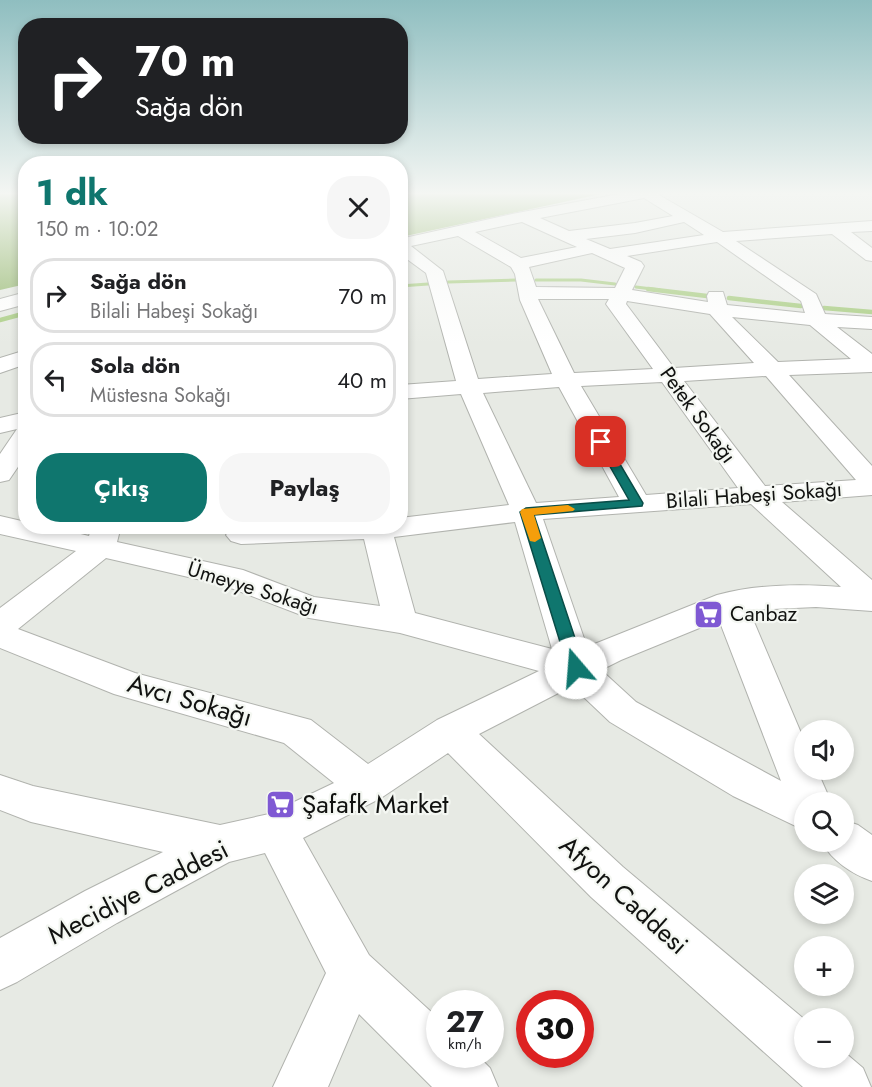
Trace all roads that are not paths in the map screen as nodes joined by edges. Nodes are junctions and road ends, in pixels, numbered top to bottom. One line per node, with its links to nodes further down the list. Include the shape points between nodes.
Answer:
1 (482, 243): 9 (street)
2 (583, 243): 7 (street)
3 (672, 243): 7 (street)
4 (728, 243): 16 (street)
5 (854, 243): 8 (street)
6 (408, 251): 26 (street, via 434,272)
7 (602, 251): 9 (street); 10 (street)
8 (872, 256)
9 (518, 264): 13 (street)
10 (629, 279): 11 (street); 13 (street); 14 (street); 24 (street, Petek Sokağı, via 616,304)
11 (661, 282)
12 (738, 291): 14 (street)
13 (528, 292): 25 (street)
14 (712, 295): 20 (street); 23 (street, via 720,316)
15 (774, 296): 16 (street)
16 (810, 299): 18 (street); 20 (street)
17 (18, 300): 19 (street)
18 (832, 301)
19 (0, 305)
20 (817, 320): 21 (street); 22 (street)
21 (872, 323)
22 (871, 364): 23 (street)
23 (772, 369): 24 (street); 32 (street)
24 (669, 376): 25 (street); 33 (street, Petek Sokağı)
25 (566, 380): 26 (street); 34 (street)
26 (469, 387): 27 (street); 35 (street)
27 (408, 391)
28 (18, 420): 29 (street)
29 (0, 426)
30 (18, 446): 31 (street)
31 (0, 474)
32 (872, 484): 33 (street, Bilali Habeşi Sokağı)
33 (758, 496): 34 (street, Bilali Habeşi Sokağı); 44 (street, Petek Sokağı)
34 (637, 503): 35 (street, Bilali Habeşi Sokağı)
35 (526, 512): 37 (street, Bilali Habeşi Sokağı); 49 (street)
36 (0, 525): 38 (street, Ümeyye Sokağı)
37 (408, 525)
38 (18, 527)
39 (77, 534): 42 (street, Ümeyye Sokağı)
40 (242, 534): 43 (street)
41 (378, 534): 46 (street)
42 (103, 537): 43 (street, Ümeyye Sokağı); 47 (street)
43 (244, 581): 46 (street, Ümeyye Sokağı, via 309,607)
44 (872, 598): 45 (street, Mecidiye Caddesi, via 774,596)
45 (729, 603): 49 (street, Mecidiye Caddesi); 53 (street)
46 (400, 621): 49 (street, Ümeyye Sokağı)
47 (0, 626)
48 (0, 635): 51 (street, Avcı Sokağı, via 127,684 297,730)
49 (576, 668): 50 (street, Mecidiye Caddesi); 54 (street, via 623,712)
50 (451, 731): 51 (street, Mecidiye Caddesi); 61 (street, Afyon Caddesi, via 607,882)
51 (367, 786): 55 (street, Mecidiye Caddesi)
52 (0, 792): 56 (street, via 31,804)
53 (806, 792)
54 (794, 807)
55 (276, 831): 56 (street, Mecidiye Caddesi); 60 (street)
56 (220, 845): 59 (street, Mecidiye Caddesi)
57 (854, 847): 58 (street)
58 (872, 861)
59 (0, 965)
60 (352, 972): 63 (street); 64 (street)
61 (794, 1044)
62 (822, 1068): 65 (street)
63 (300, 1087)
64 (471, 1087)
65 (844, 1087)

